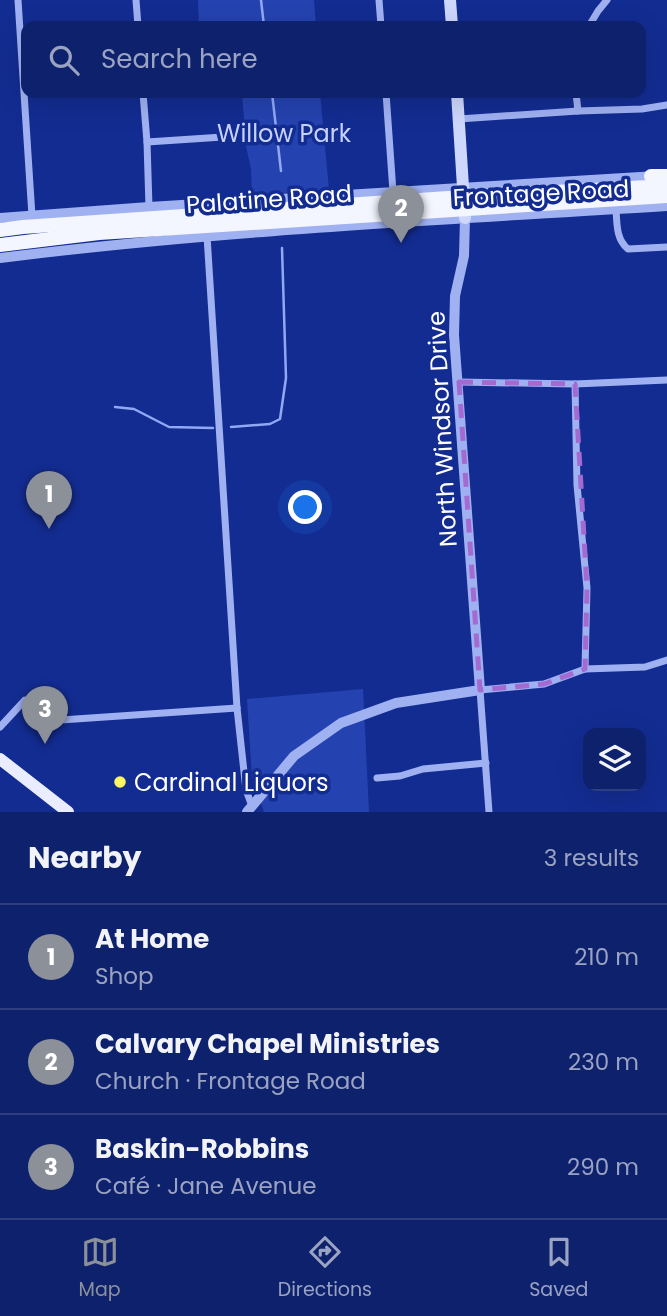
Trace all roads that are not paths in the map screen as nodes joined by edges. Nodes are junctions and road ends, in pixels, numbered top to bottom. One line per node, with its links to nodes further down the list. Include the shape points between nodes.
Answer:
1 (18, 0): 10 (street)
2 (136, 0): 6 (street)
3 (379, 0): 7 (street)
4 (450, 0): 8 (main road)
5 (607, 0): 9 (street)
6 (138, 21)
7 (381, 21)
8 (452, 21)
9 (592, 21)
10 (21, 46)
11 (24, 98): 30 (street)
12 (143, 98): 20 (street)
13 (386, 98): 24 (street)
14 (457, 98): 18 (main road, North Windsor Drive)
15 (577, 98): 17 (street)
16 (667, 105): 17 (street)
17 (578, 111): 18 (street)
18 (459, 119): 26 (main road, North Windsor Drive)
19 (223, 137): 20 (street)
20 (147, 142): 28 (street)
21 (651, 176): 22 (highway); 26 (street, Frontage Road)
22 (667, 176)
23 (667, 186): 26 (highway, Palatine Road)
24 (393, 191): 26 (street, Frontage Road); 28 (street, Frontage Road)
25 (667, 196): 26 (highway, Palatine Road)
26 (464, 203): 29 (street, Frontage Road); 32 (highway, Palatine Road); 33 (street, Frontage Road); 34 (highway, Palatine Road); 38 (street, North Windsor Drive, via 464,259 455,296)
27 (667, 206): 29 (street, Frontage Road)
28 (149, 207): 30 (street, Frontage Road)
29 (616, 209): 35 (street, via 621,243 628,249)
30 (32, 216): 31 (street, Frontage Road)
31 (0, 218)
32 (0, 230)
33 (207, 236): 36 (street, Frontage Road); 43 (street)
34 (0, 245)
35 (667, 247)
36 (0, 258)
37 (667, 380): 39 (street)
38 (458, 382): 39 (street); 42 (street, North Windsor Drive)
39 (575, 384): 41 (street, via 577,485 587,588)
40 (667, 660): 41 (street, via 645,667)
41 (585, 669): 42 (street, via 544,684)
42 (480, 690): 46 (street, North Windsor Drive); 48 (street, via 397,703 341,723 294,756)
43 (237, 708): 44 (street, via 61,720 25,700); 48 (street)
44 (0, 727)
45 (0, 759): 49 (main road)
46 (486, 763): 47 (street); 50 (street, North Windsor Drive)
47 (377, 778)
48 (250, 809)
49 (68, 812)
50 (489, 812)

